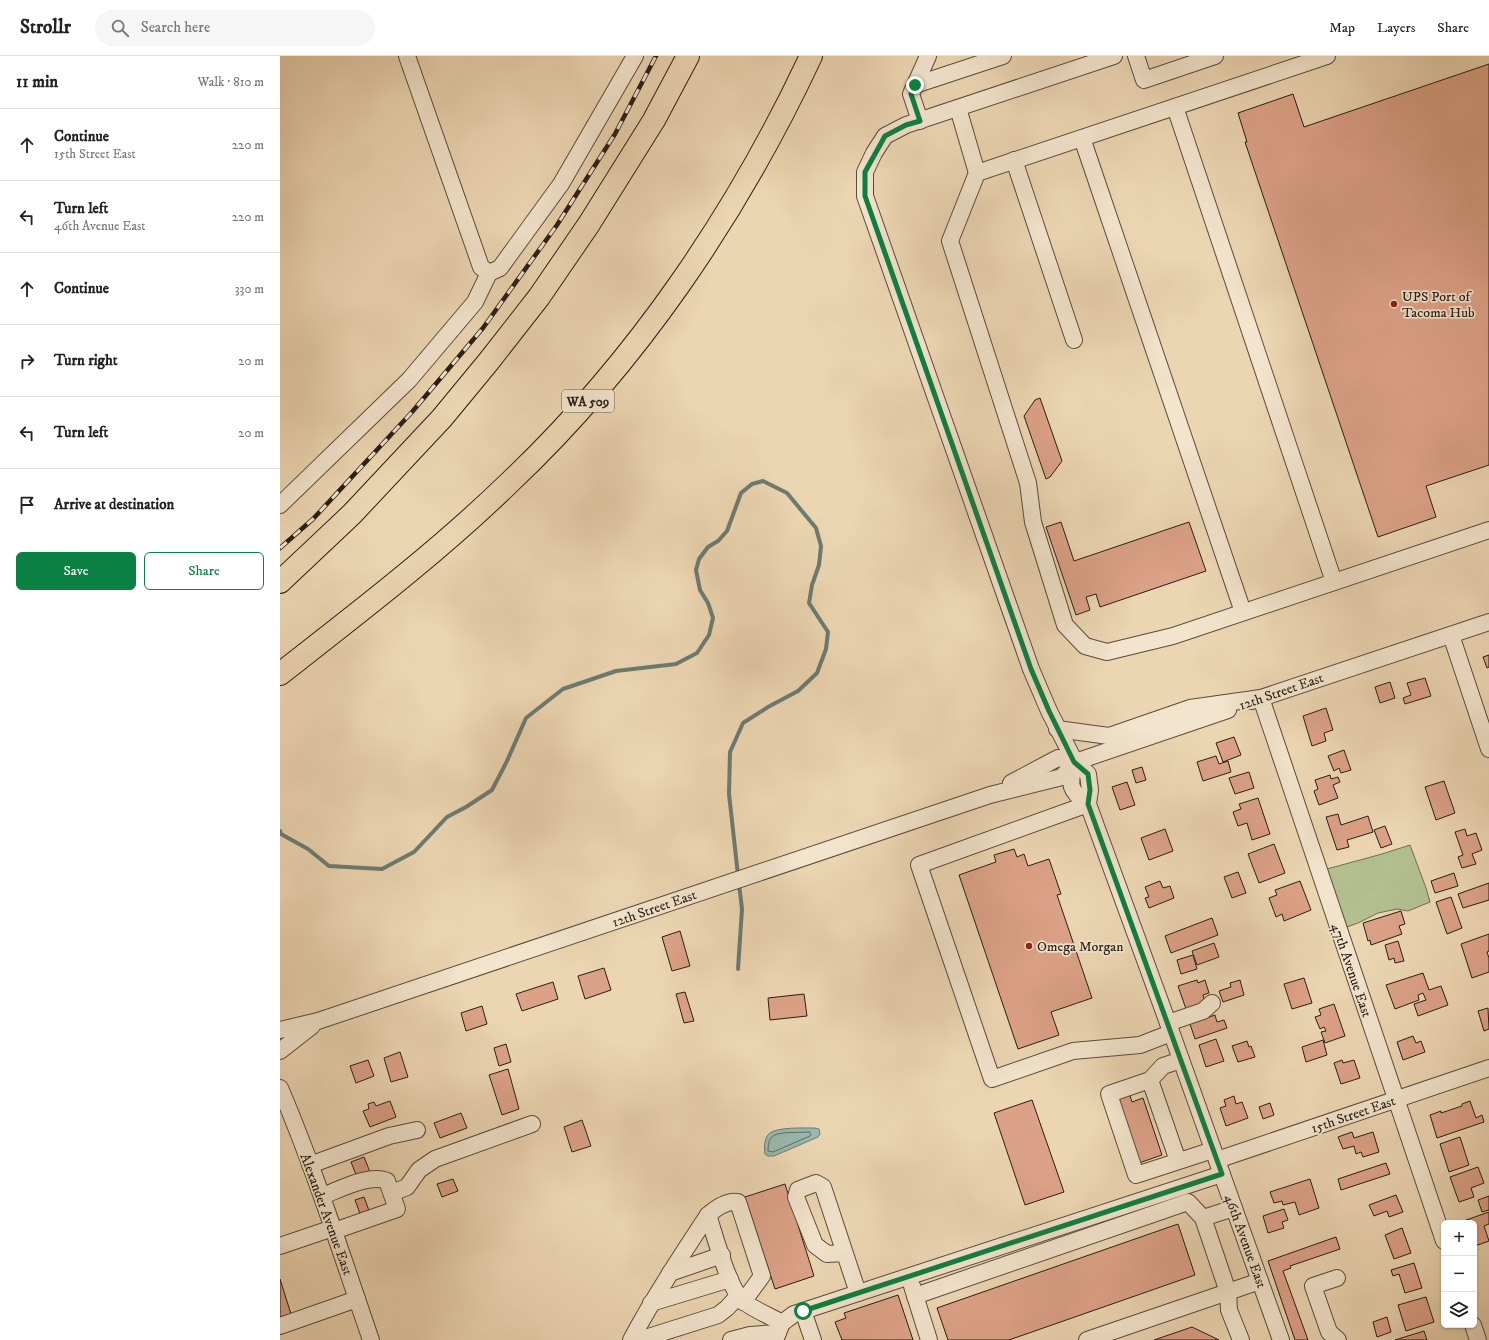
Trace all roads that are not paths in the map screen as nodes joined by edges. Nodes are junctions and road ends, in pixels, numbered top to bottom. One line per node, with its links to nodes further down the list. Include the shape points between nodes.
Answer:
1 (407, 56): 18 (street, via 481,267)
2 (634, 56): 18 (street, via 561,184 500,268)
3 (688, 56): 22 (highway, via 654,120 589,224 539,297 442,418 352,514)
4 (811, 56): 27 (highway, WA 509, via 756,162 711,236 640,337 605,380 545,448 474,516)
5 (928, 56): 11 (street)
6 (1114, 56): 13 (street, 46th Avenue East)
7 (1136, 56): 8 (street, via 1144,80)
8 (1215, 56)
9 (1327, 56): 12 (street)
10 (997, 57): 11 (street)
11 (915, 85): 14 (street, via 911,94)
12 (1175, 107): 15 (street); 23 (street)
13 (958, 108): 14 (street, 46th Avenue East); 17 (street)
14 (920, 121): 29 (street, 46th Avenue East, via 885,136 865,172 865,196 1031,669)
15 (1082, 138): 16 (street); 24 (street)
16 (1014, 160): 17 (street); 19 (street)
17 (977, 173): 24 (street, via 950,241 1028,483 1033,522 1065,625 1085,646 1107,652 1173,636)
18 (489, 273): 20 (street, via 475,302 409,380)
19 (1074, 340)
20 (280, 505)
21 (1489, 530): 23 (street)
22 (280, 582)
23 (1334, 582): 24 (street)
24 (1243, 612)
25 (1489, 622): 26 (street, 12th Street East)
26 (1451, 635): 28 (street, 12th Street East); 30 (street)
27 (280, 674)
28 (1261, 698): 29 (street, via 1190,708 1109,736); 31 (street, 12th Street East); 42 (street, 47th Avenue East)
29 (1057, 729): 31 (street, 46th Avenue East)
30 (1489, 749)
31 (1074, 762): 32 (street, 46th Avenue East, via 1088,774); 34 (street, 12th Street East, via 1062,777 990,795)
32 (1088, 804): 35 (street, 46th Avenue East); 35 (street, via 920,865 992,1079 1073,1051 1140,1045)
33 (1212, 1003): 35 (street, via 1203,1011)
34 (318, 1021): 36 (street, 12th Street East); 37 (street, 12th Street East)
35 (1170, 1028): 38 (street, 46th Avenue East)
36 (280, 1030)
37 (280, 1051)
38 (1181, 1060): 40 (street, via 1163,1066); 46 (street, 46th Avenue East)
39 (1489, 1068): 42 (street, 15th Street East)
40 (1150, 1080): 45 (street); 45 (street, via 1109,1094 1136,1174)
41 (280, 1088): 47 (street, Alexander Avenue East)
42 (1396, 1099): 46 (street, 15th Street East); 57 (street, 47th Avenue East)
43 (532, 1124): 48 (street, via 434,1158 419,1170 407,1187)
44 (417, 1130): 47 (street, via 389,1136)
45 (1178, 1161): 46 (street)
46 (1217, 1162): 50 (street, 15th Street East); 51 (street, 46th Avenue East)
47 (310, 1166): 49 (street, Alexander Avenue East)
48 (392, 1193): 49 (street, via 387,1181 376,1178); 56 (street, via 398,1209)
49 (322, 1196): 56 (street, Alexander Avenue East)
50 (1156, 1196): 52 (street); 55 (street, 15th Street East)
51 (1234, 1208): 54 (street); 68 (street, 46th Avenue East)
52 (1158, 1212): 54 (street, via 1188,1202); 59 (street)
53 (708, 1215): 62 (street); 64 (street); 73 (street, via 725,1204 738,1202 762,1276)
54 (1203, 1218): 69 (street)
55 (1054, 1229): 59 (street); 60 (street, 15th Street East)
56 (334, 1230): 58 (street); 72 (street, Alexander Avenue East)
57 (1441, 1232)
58 (280, 1246)
59 (1059, 1246): 63 (street)
60 (989, 1250): 63 (street); 65 (street, 15th Street East)
61 (844, 1253): 70 (street)
62 (722, 1255): 64 (street); 67 (street)
63 (994, 1269): 71 (street)
64 (670, 1273): 74 (street)
65 (909, 1277): 70 (street, 15th Street East); 71 (street)
66 (1337, 1278): 87 (street, via 1313,1286 1329,1332)
67 (730, 1279): 73 (street); 74 (street)
68 (1260, 1281): 69 (street); 86 (street, 46th Avenue East)
69 (1228, 1292): 84 (street); 85 (street, via 1229,1310)
70 (858, 1293): 75 (street, 15th Street East)
71 (915, 1296): 83 (street)
72 (357, 1299): 76 (street); 78 (street, Alexander Avenue East)
73 (741, 1299): 77 (street); 80 (street, via 718,1315)
74 (651, 1303): 79 (street)
75 (803, 1311): 77 (street, 15th Street East, via 794,1314); 82 (street)
76 (280, 1326)
77 (779, 1331): 81 (street)
78 (371, 1340)
79 (631, 1340)
80 (639, 1340)
81 (731, 1340)
82 (813, 1340)
83 (929, 1340)
84 (1087, 1340)
85 (1241, 1340)
86 (1280, 1340)
87 (1338, 1340)

